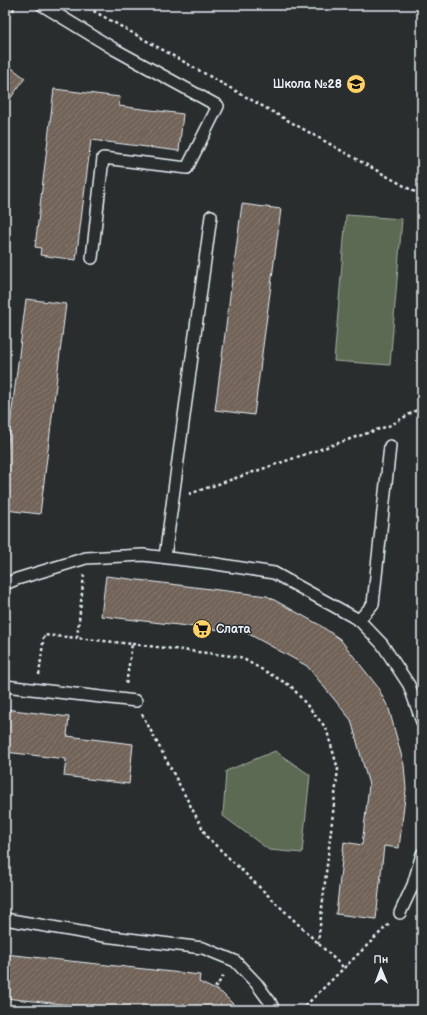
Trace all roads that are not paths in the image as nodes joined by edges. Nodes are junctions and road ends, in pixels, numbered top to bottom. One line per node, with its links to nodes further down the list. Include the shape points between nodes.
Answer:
1 (42, 5): 3 (lane, via 114,49 218,106 187,168 103,158)
2 (211, 216): 5 (lane)
3 (92, 258)
4 (390, 446): 7 (lane, via 373,604)
5 (165, 557): 6 (lane, via 143,555 86,558); 7 (lane, via 274,573)
6 (5, 584)
7 (360, 620): 10 (lane, via 382,644 409,685)
8 (5, 686): 9 (lane)
9 (136, 701)
10 (422, 722)
11 (422, 854): 12 (lane, via 414,885)
12 (400, 913)
13 (5, 919): 14 (lane, via 104,936 203,948 234,961 256,983)
14 (274, 1010)

